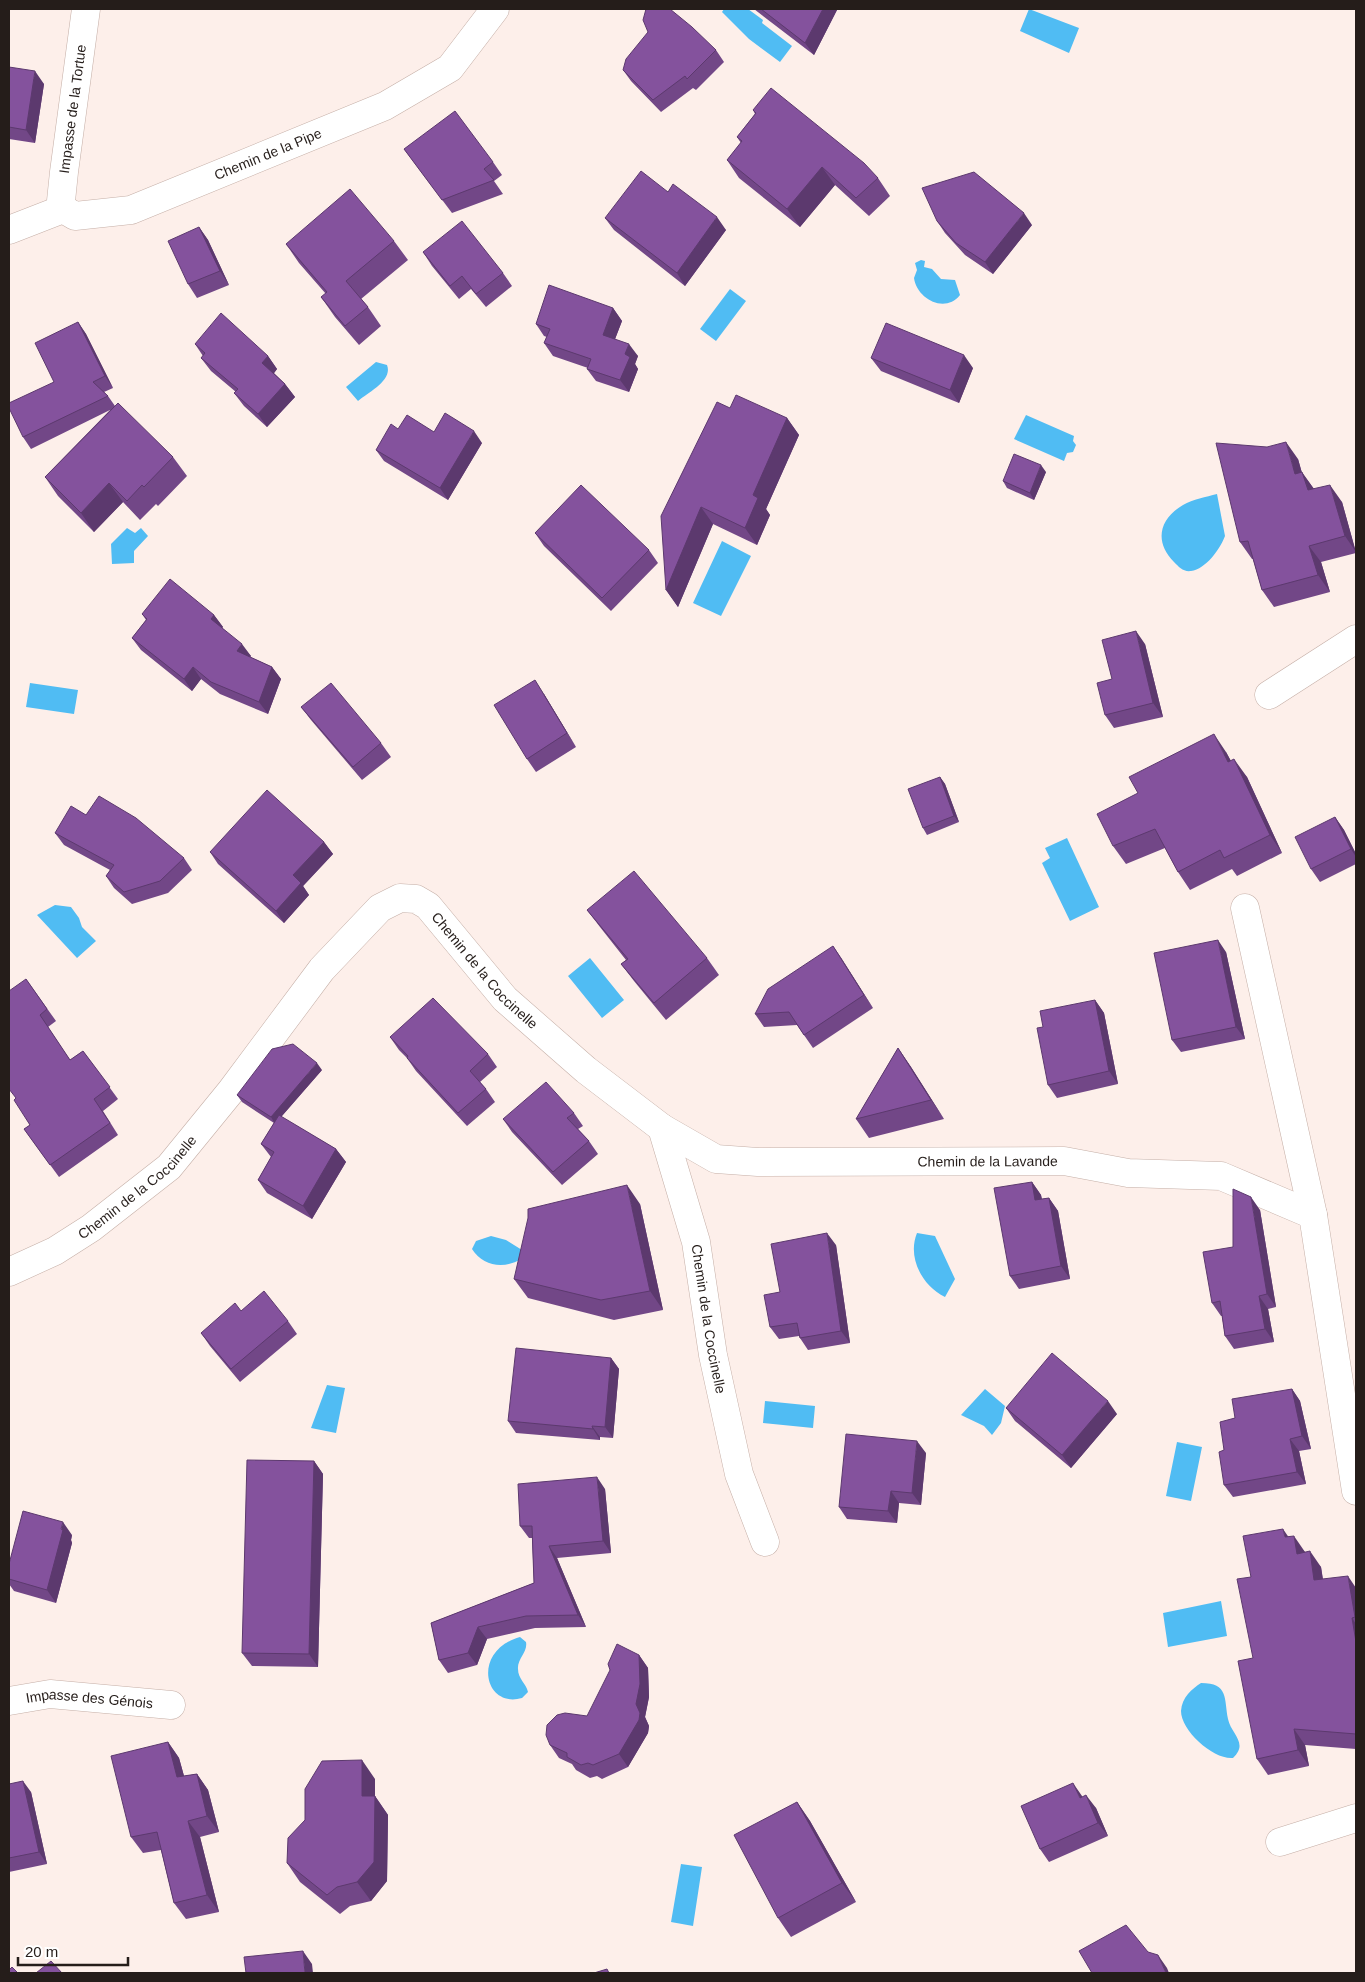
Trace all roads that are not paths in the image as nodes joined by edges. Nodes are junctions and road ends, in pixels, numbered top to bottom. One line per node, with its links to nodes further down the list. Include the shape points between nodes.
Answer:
1 (86, 9): 3 (street, Impasse de la Tortue, via 63,182 61,201)
2 (495, 9): 3 (street, Chemin de la Pipe, via 450,68 385,106 131,210 75,216)
3 (64, 209): 4 (street)
4 (9, 230)
5 (1356, 639): 6 (street)
6 (1269, 695)
7 (1246, 908): 9 (street)
8 (662, 1128): 9 (street, Chemin de la Lavande, via 716,1159 758,1162 1064,1161 1128,1173 1221,1176); 10 (street, Chemin de la Coccinelle, via 586,1070 505,999 428,906 416,899 400,898 380,908 322,969 231,1091 169,1167 55,1251); 12 (street, Chemin de la Coccinelle, via 696,1242 713,1355 739,1474)
9 (1313, 1216): 11 (street)
10 (9, 1272)
11 (1356, 1491)
12 (765, 1542)
13 (9, 1701): 14 (street, Impasse des Génois, via 50,1694)
14 (171, 1705)
15 (1356, 1818): 16 (street)
16 (1280, 1842)

